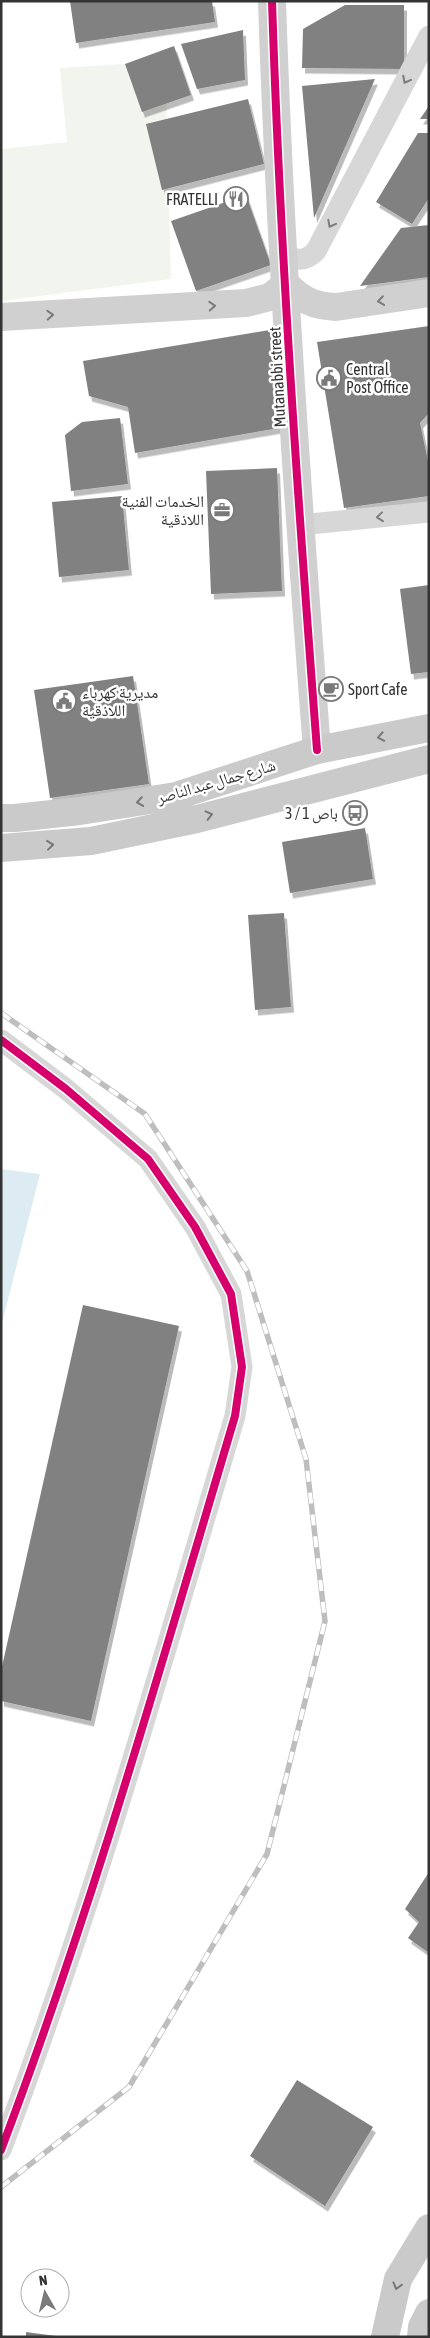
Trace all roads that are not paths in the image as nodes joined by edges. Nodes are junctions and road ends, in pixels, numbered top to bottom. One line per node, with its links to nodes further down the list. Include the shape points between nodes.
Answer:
1 (272, 1): 3 (street, Mutanabbi street, via 277,163)
2 (428, 41): 3 (street, one-way to 3, via 316,251 301,260)
3 (284, 254): 4 (street, Mutanabbi street)
4 (286, 284): 5 (street, one-way to 4, via 322,307 296,295); 6 (street, one-way to 4, via 246,303 270,297); 8 (street, Mutanabbi street)
5 (429, 293)
6 (1, 317)
7 (429, 512): 8 (street, one-way to 8)
8 (300, 525): 10 (street, Mutanabbi street)
9 (429, 728): 10 (main road, شارع جمال عبد الناصر, one-way to 10)
10 (317, 750): 12 (main road, شارع جمال عبد الناصر, one-way to 12, via 176,796 80,811)
11 (429, 759): 13 (main road, شارع جمال عبد الناصر, one-way to 11, via 91,841 206,816)
12 (1, 818)
13 (1, 848)
14 (1, 1040): 15 (street, via 66,1089 148,1159 195,1227 231,1294 242,1367 235,1416 143,1727 37,2056)
15 (1, 2150)
16 (429, 2228): 17 (main road)
17 (419, 2263): 19 (main road, one-way to 19, via 398,2279)
18 (429, 2313): 20 (main road)
19 (385, 2337)
20 (421, 2337)

